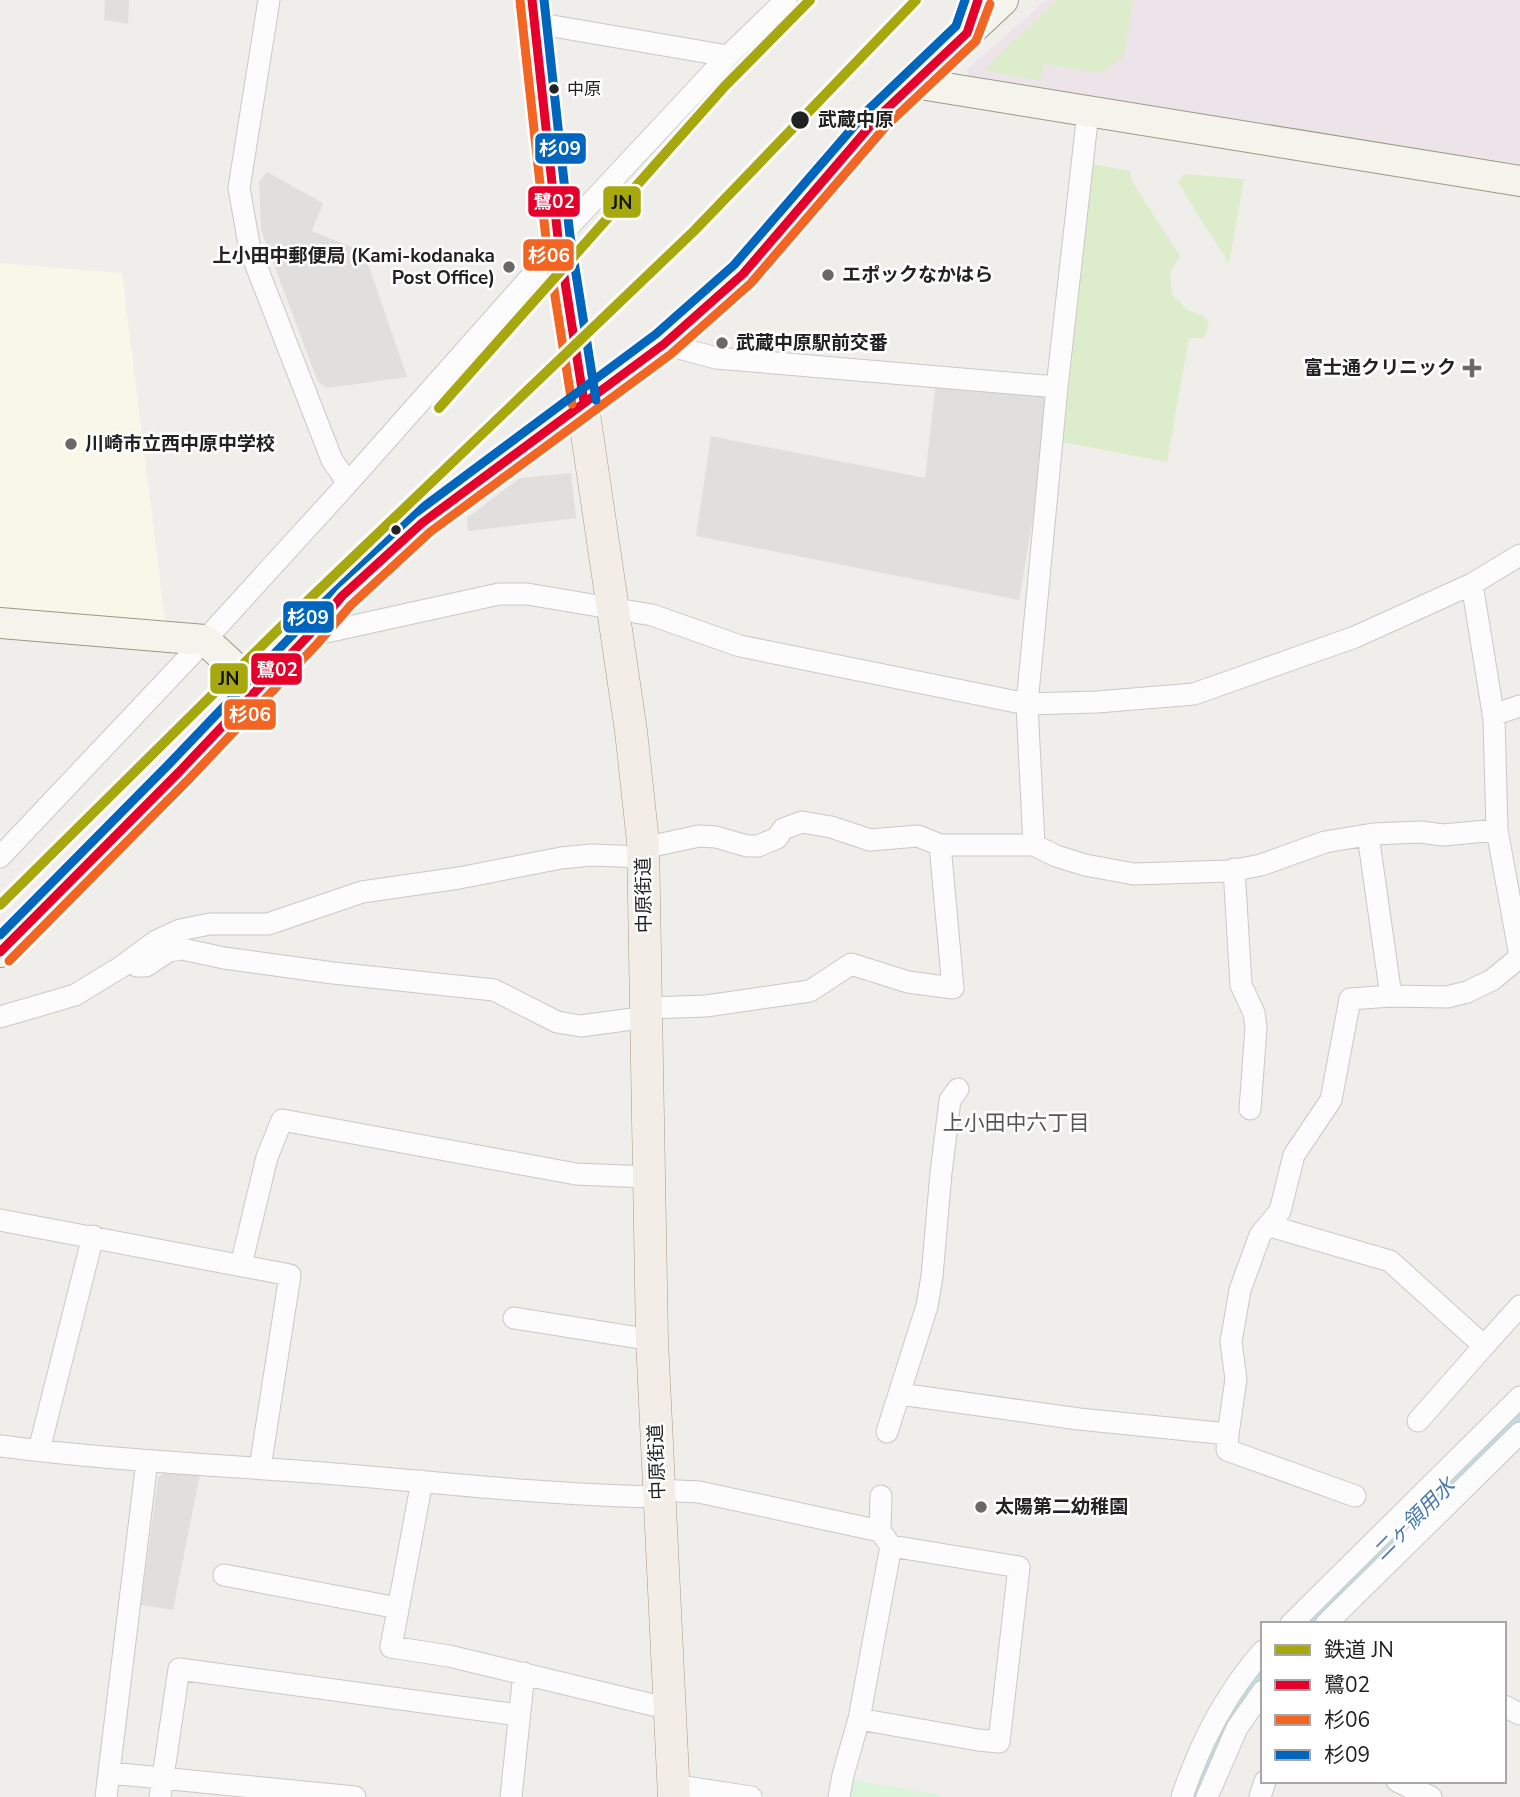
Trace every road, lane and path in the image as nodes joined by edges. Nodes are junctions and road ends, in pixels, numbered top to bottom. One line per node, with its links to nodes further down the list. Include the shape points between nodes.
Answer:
1 (269, 0): 13 (street, via 239,188 250,250 332,460)
2 (1003, 0): 6 (street)
3 (784, 1): 5 (street)
4 (533, 12): 5 (street); 9 (main road, 中原街道)
5 (728, 56): 9 (street)
6 (914, 83): 7 (street); 10 (street, via 877,118 743,274)
7 (1088, 112): 8 (street); 11 (street)
8 (1520, 181)
9 (558, 238): 12 (main road, 中原街道); 13 (street, via 544,262)
10 (664, 344): 11 (street, via 716,358); 12 (street)
11 (1057, 387): 21 (street)
12 (584, 402): 16 (main road, 中原街道); 18 (street, via 422,523 342,597)
13 (348, 483): 19 (street)
14 (1520, 555): 15 (street)
15 (1472, 584): 21 (street, via 1355,637 1194,694); 23 (street)
16 (613, 607): 18 (street, via 499,594); 21 (street, via 652,615 740,646); 28 (main road, 中原街道)
17 (0, 623): 19 (street)
18 (308, 636): 20 (street)
19 (205, 640): 20 (street); 29 (street)
20 (258, 689): 31 (street)
21 (1027, 705): 27 (street)
22 (1520, 706): 23 (street)
23 (1493, 715): 24 (street)
24 (1497, 830): 25 (street); 32 (street)
25 (1368, 835): 30 (street, via 1339,838 1261,865); 34 (street)
26 (940, 845): 27 (street); 28 (street, via 918,836 870,840 802,822 758,846 699,836); 35 (street, via 953,988 908,982 852,964 810,991)
27 (1034, 845): 30 (street, via 1085,865 1134,874)
28 (644, 852): 33 (street, via 561,858 362,892 268,924 210,924 180,930); 35 (main road, 中原街道)
29 (0, 857)
30 (1234, 869): 38 (street, via 1241,985 1256,1028)
31 (0, 952)
32 (1520, 957): 34 (street, via 1492,980 1467,992 1447,997)
33 (121, 967): 35 (street, via 146,966 169,950 182,949 333,973 494,989 557,1022 581,1026); 36 (street, via 75,995)
34 (1391, 996): 41 (street, via 1350,999 1331,1100 1294,1155 1280,1211)
35 (647, 1012): 39 (main road, 中原街道)
36 (0, 1017)
37 (958, 1089): 48 (street, via 950,1100 931,1286)
38 (1250, 1109)
39 (648, 1178): 43 (street, via 576,1174 282,1120 267,1157); 46 (main road, 中原街道)
40 (0, 1220): 42 (street)
41 (1270, 1226): 47 (street, via 1390,1261); 53 (street, via 1260,1235 1240,1290 1231,1342 1236,1379)
42 (93, 1236): 43 (street); 55 (street)
43 (241, 1265): 57 (street, via 290,1275)
44 (1520, 1306): 47 (street)
45 (514, 1318): 46 (street)
46 (652, 1340): 59 (main road, 中原街道)
47 (1484, 1346): 50 (street)
48 (900, 1394): 51 (street); 53 (street)
49 (1520, 1397): 65 (street)
50 (1418, 1421)
51 (887, 1432)
52 (1520, 1433): 66 (street)
53 (1228, 1434): 61 (street, via 1227,1450)
54 (0, 1446): 55 (street)
55 (39, 1450): 56 (street)
56 (146, 1461): 57 (street); 73 (street)
57 (260, 1468): 58 (street)
58 (422, 1481): 59 (street, via 585,1495); 64 (street)
59 (658, 1493): 62 (street, via 699,1492); 70 (main road, 中原街道)
60 (881, 1496): 62 (street)
61 (1355, 1496)
62 (885, 1538): 72 (street); 72 (street, via 1019,1567 999,1742)
63 (225, 1575): 64 (street)
64 (398, 1608): 68 (street, via 391,1647)
65 (1293, 1622)
66 (1328, 1622)
67 (1261, 1653): 83 (street, via 1219,1710)
68 (524, 1673): 70 (street, via 653,1705); 71 (street)
69 (1261, 1694): 84 (street, via 1237,1728)
70 (669, 1704): 77 (main road, 中原街道)
71 (519, 1715): 75 (street, via 178,1669); 80 (street)
72 (859, 1719): 82 (street)
73 (110, 1773): 75 (street); 78 (street)
74 (1403, 1783): 76 (street)
75 (161, 1788): 79 (street)
76 (1424, 1790)
77 (673, 1791): 81 (street)
78 (106, 1797)
79 (355, 1797)
80 (511, 1797)
81 (751, 1797)
82 (839, 1797)
83 (1182, 1797)
84 (1207, 1797)

